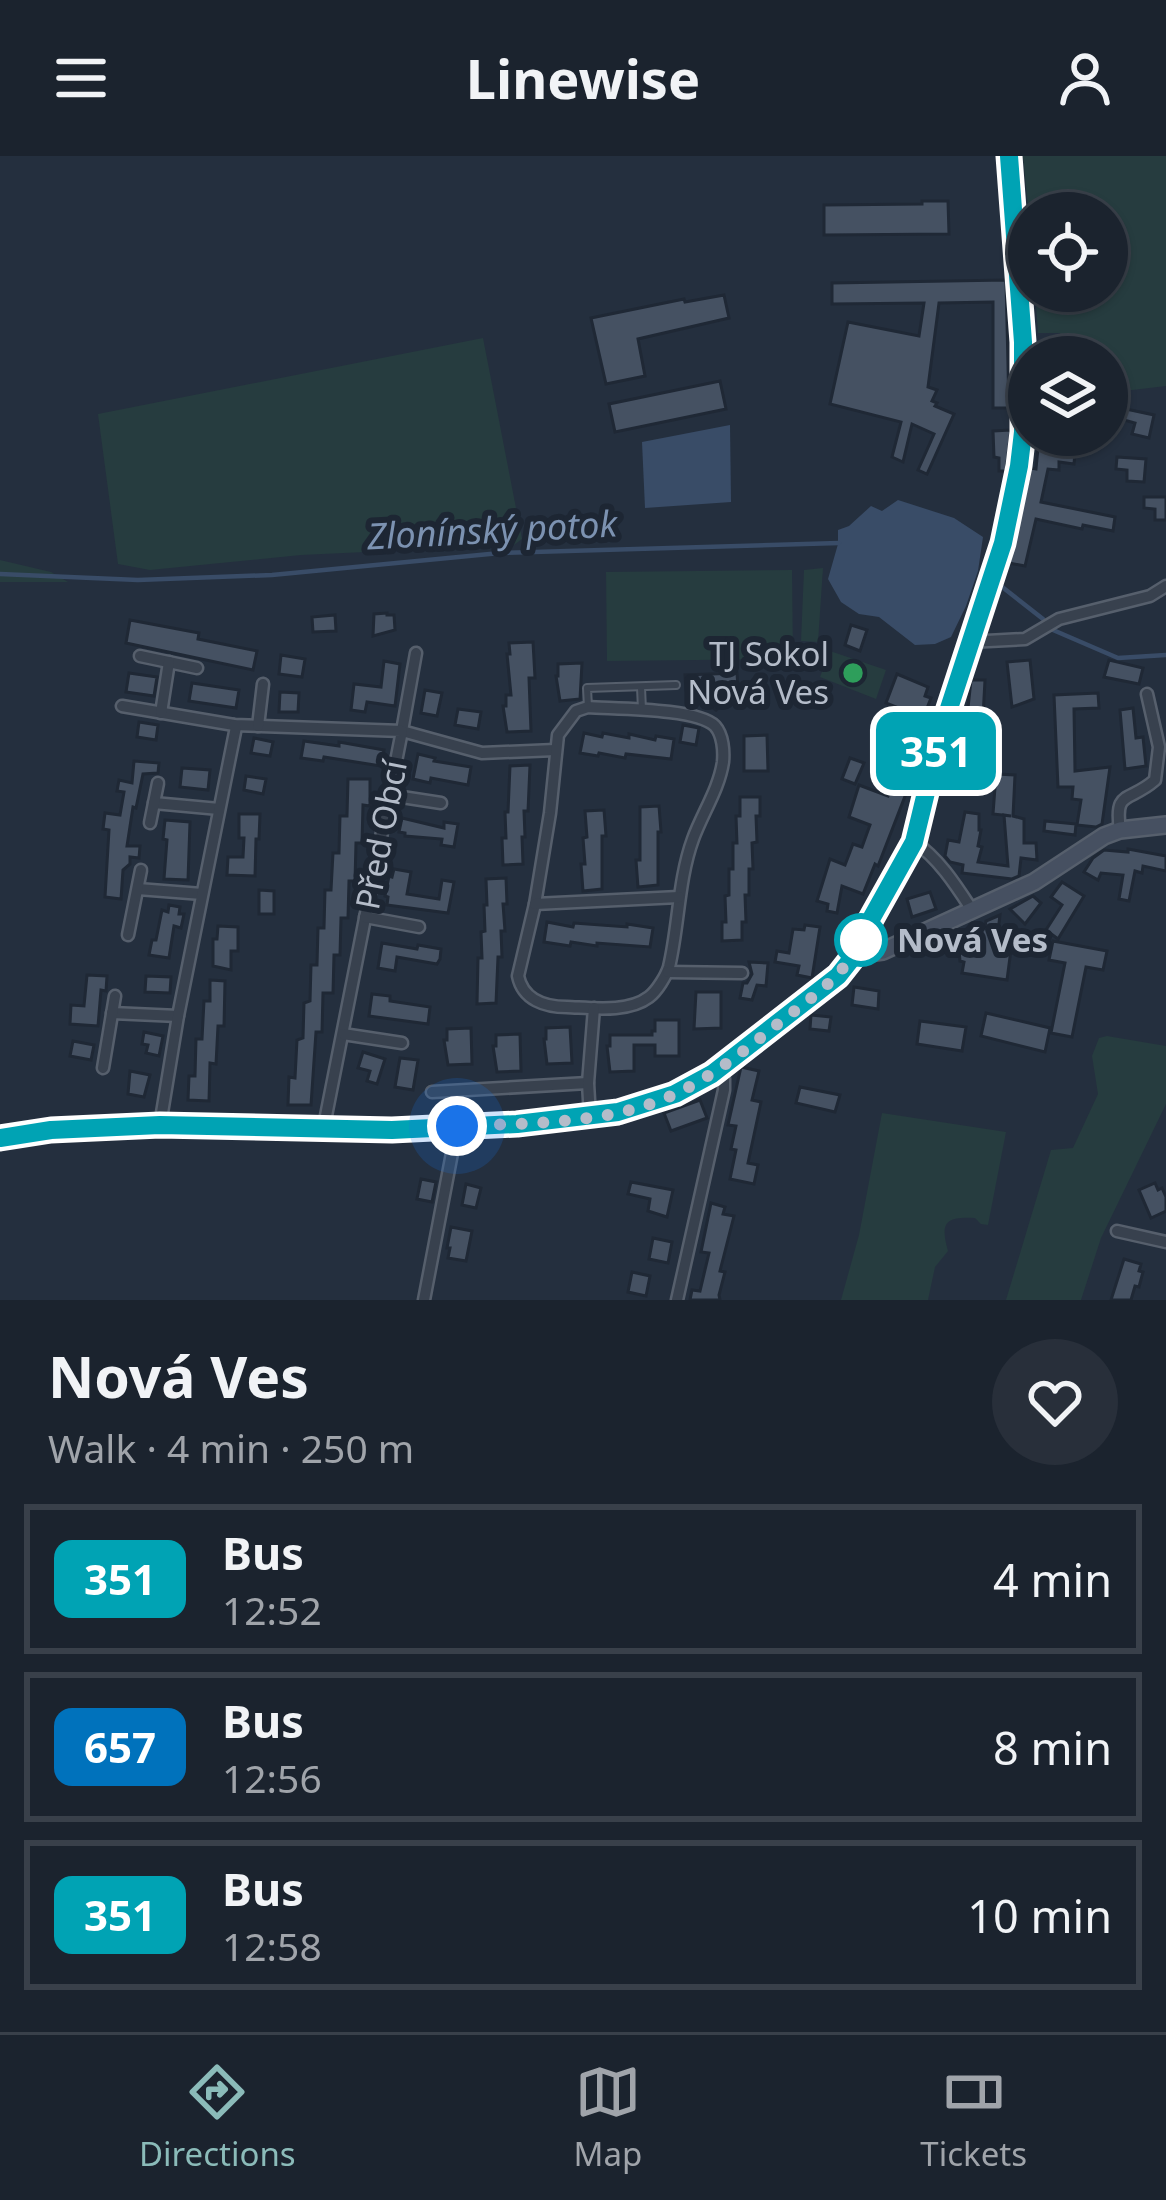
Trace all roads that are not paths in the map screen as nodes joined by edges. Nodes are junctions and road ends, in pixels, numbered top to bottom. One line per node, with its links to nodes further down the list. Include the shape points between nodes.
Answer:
1 (1009, 156): 3 (street, via 1023,432 1003,543)
2 (1166, 586): 3 (street, via 1059,619 1024,639)
3 (969, 642): 28 (street)
4 (416, 653): 18 (street)
5 (140, 656): 6 (street)
6 (169, 662): 7 (street); 15 (street)
7 (197, 668)
8 (262, 684): 17 (street)
9 (676, 685): 10 (lane)
10 (641, 687): 13 (lane, via 587,688); 14 (lane)
11 (1147, 694): 27 (street, via 1159,747 1155,780 1122,801)
12 (122, 706): 15 (street, Před Obcí)
13 (588, 707): 14 (street); 19 (street, via 568,719)
14 (642, 710): 32 (street, via 702,719 722,738 720,776)
15 (161, 712): 16 (street, Před Obcí)
16 (234, 725): 17 (street, Před Obcí); 24 (street)
17 (258, 726): 18 (street, Před Obcí)
18 (402, 731): 19 (street, via 482,753); 21 (street, Před Obcí)
19 (555, 750): 33 (street)
20 (158, 783): 22 (street)
21 (389, 795): 23 (street); 35 (street, Před Obcí)
22 (154, 802): 24 (street); 25 (street)
23 (441, 803)
24 (219, 809): 31 (street)
25 (151, 823)
26 (1166, 824): 27 (street)
27 (1120, 830): 34 (street)
28 (914, 842): 34 (street); 38 (street)
29 (142, 870): 30 (street)
30 (138, 889): 31 (street); 37 (street)
31 (202, 894): 44 (street)
32 (679, 897): 33 (street); 39 (street)
33 (535, 904): 42 (street, via 520,987 548,1007)
34 (972, 910): 38 (street, via 883,951)
35 (365, 917): 36 (street); 45 (street, Před Obcí)
36 (419, 927)
37 (128, 935)
38 (856, 950): 48 (street, via 838,976)
39 (668, 972): 40 (street); 42 (street, via 651,996)
40 (742, 973)
41 (115, 996): 43 (street)
42 (593, 1008): 49 (street)
43 (112, 1012): 44 (street); 47 (street)
44 (178, 1016): 52 (street)
45 (343, 1034): 46 (street); 54 (street, Před Obcí)
46 (402, 1043)
47 (103, 1069)
48 (718, 1070): 51 (street, via 660,1100); 59 (street, via 724,1090)
49 (588, 1083): 50 (street); 51 (street)
50 (432, 1092)
51 (590, 1117): 53 (street)
52 (160, 1125): 54 (street); 55 (street)
53 (457, 1126): 54 (street); 58 (street)
54 (323, 1131)
55 (0, 1138)
56 (1117, 1231): 57 (street)
57 (1166, 1242)
58 (424, 1300)
59 (677, 1300)

